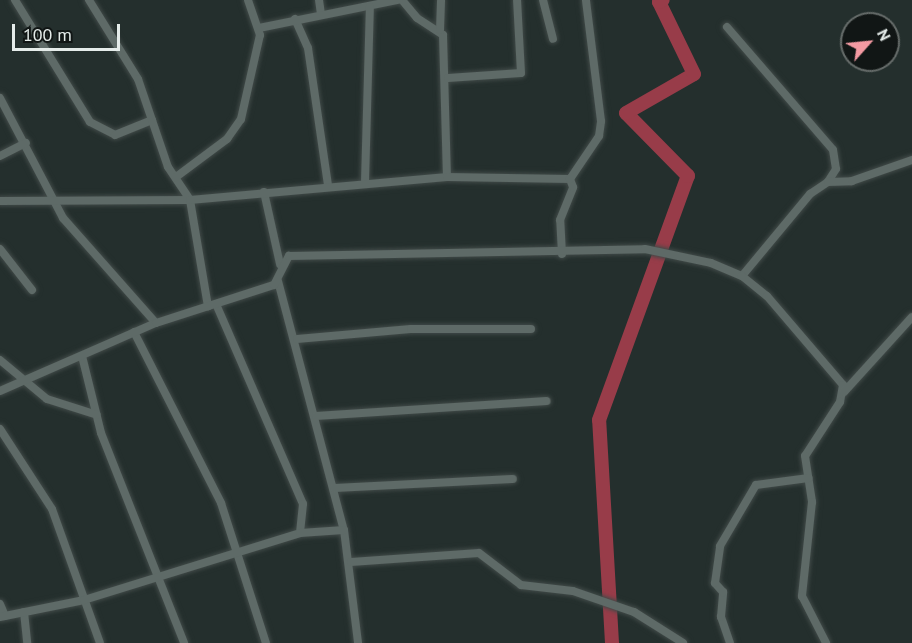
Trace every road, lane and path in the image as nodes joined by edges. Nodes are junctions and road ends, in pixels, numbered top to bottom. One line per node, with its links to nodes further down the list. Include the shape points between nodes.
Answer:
1 (15, 0): 19 (street, via 90,123 115,135)
2 (89, 0): 19 (street, via 138,79)
3 (248, 0): 14 (street)
4 (319, 0): 11 (street)
5 (400, 0): 10 (street); 15 (street, via 417,18)
6 (441, 0): 15 (street)
7 (517, 0): 17 (street, via 521,73)
8 (543, 0): 16 (street)
9 (586, 0): 25 (street, via 601,121 599,136)
10 (370, 7): 11 (street); 26 (street)
11 (321, 15): 12 (street)
12 (295, 19): 14 (street); 28 (street, via 308,48)
13 (727, 27): 27 (street, via 833,150 836,168)
14 (259, 28): 23 (street, via 241,119 227,139)
15 (440, 30): 17 (street)
16 (553, 39)
17 (448, 78): 24 (street)
18 (0, 98): 20 (street)
19 (152, 120): 23 (street)
20 (26, 143): 21 (street); 30 (street)
21 (0, 156)
22 (912, 160): 27 (street, via 852,181)
23 (176, 177): 31 (street)
24 (447, 177): 25 (street); 26 (street)
25 (570, 179): 34 (street, via 573,187 560,220)
26 (365, 182): 28 (street)
27 (828, 182): 36 (street, via 790,214)
28 (328, 185): 29 (street)
29 (264, 192): 31 (street); 35 (street)
30 (52, 197): 31 (street); 32 (street); 41 (street, via 92,255)
31 (190, 200): 39 (street)
32 (0, 201)
33 (0, 249): 38 (street)
34 (562, 254): 35 (street, via 333,252 289,256); 36 (street, via 645,249 680,254)
35 (280, 264): 37 (street)
36 (742, 276): 49 (street, via 805,334)
37 (278, 281): 39 (street); 44 (street)
38 (32, 290)
39 (212, 305): 41 (street); 58 (street, via 303,504)
40 (912, 317): 49 (street)
41 (156, 323): 43 (street)
42 (531, 329): 44 (street, via 411,329)
43 (134, 332): 45 (street); 59 (street, via 221,503)
44 (297, 339): 52 (street)
45 (81, 356): 47 (street); 51 (street)
46 (0, 360): 47 (street)
47 (21, 382): 48 (street); 51 (street, via 47,399)
48 (0, 392)
49 (844, 392): 54 (street, via 806,456)
50 (547, 401): 52 (street)
51 (97, 416): 61 (street)
52 (316, 416): 56 (street)
53 (0, 429): 62 (street, via 52,509)
54 (809, 478): 72 (street, via 756,485 720,546 715,583 723,592 721,617); 73 (street, via 812,502 802,596)
55 (513, 479): 56 (street)
56 (334, 488): 57 (street)
57 (344, 530): 58 (street); 60 (street)
58 (300, 533): 59 (street)
59 (237, 551): 61 (street); 69 (street)
60 (351, 562): 70 (street); 71 (street, via 479,553 521,585 573,591 634,612)
61 (162, 576): 62 (street); 68 (street)
62 (84, 600): 64 (street); 67 (street)
63 (0, 604): 65 (street)
64 (24, 612): 65 (street); 66 (street)
65 (3, 616)
66 (27, 643)
67 (100, 643)
68 (184, 643)
69 (266, 643)
70 (358, 643)
71 (683, 643)
72 (730, 643)
73 (826, 643)

